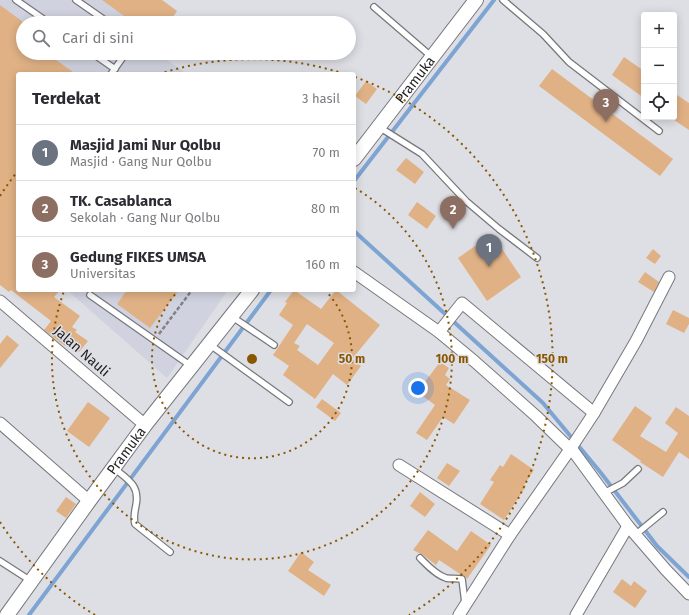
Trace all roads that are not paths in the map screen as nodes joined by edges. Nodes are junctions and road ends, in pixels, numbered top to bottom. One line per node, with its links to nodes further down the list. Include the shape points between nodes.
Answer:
1 (16, 0): 6 (lane)
2 (76, 0): 7 (lane)
3 (476, 0): 8 (street, Pramuka)
4 (503, 0): 13 (lane, via 543,34 568,62)
5 (374, 7): 8 (lane)
6 (39, 16)
7 (98, 16)
8 (432, 57): 12 (street, Pramuka)
9 (100, 60): 11 (lane)
10 (121, 60): 11 (lane)
11 (113, 71)
12 (382, 129): 14 (street, Pramuka); 15 (lane, via 422,154 498,229)
13 (659, 131)
14 (356, 157)
15 (537, 258)
16 (356, 273): 22 (street)
17 (669, 277): 27 (street)
18 (250, 292): 21 (street, Pramuka)
19 (90, 295): 25 (lane)
20 (0, 300): 29 (street, Jalan Nauli)
21 (231, 316): 23 (street, Pramuka); 24 (lane)
22 (439, 332): 27 (street, via 462,303); 30 (street, via 507,389 569,448)
23 (209, 344): 25 (street, Pramuka); 26 (lane)
24 (274, 345)
25 (191, 367): 29 (street, Pramuka)
26 (289, 402)
27 (594, 414): 30 (street)
28 (0, 423): 35 (street)
29 (145, 425): 32 (street, Pramuka)
30 (573, 446): 34 (street); 38 (street)
31 (399, 465): 38 (street)
32 (113, 468): 35 (street, Pramuka); 39 (lane, via 137,491 135,524)
33 (638, 468): 34 (lane, via 623,483)
34 (604, 494): 37 (street)
35 (89, 501): 42 (street, Pramuka)
36 (663, 512): 37 (lane)
37 (632, 530): 43 (street); 45 (street)
38 (510, 535): 44 (street)
39 (170, 552)
40 (420, 558): 44 (lane, via 438,574 447,578 462,579)
41 (0, 561): 42 (lane)
42 (31, 581): 46 (street, Pramuka)
43 (689, 594)
44 (465, 605): 47 (street)
45 (581, 612)
46 (7, 615)
47 (459, 615)

